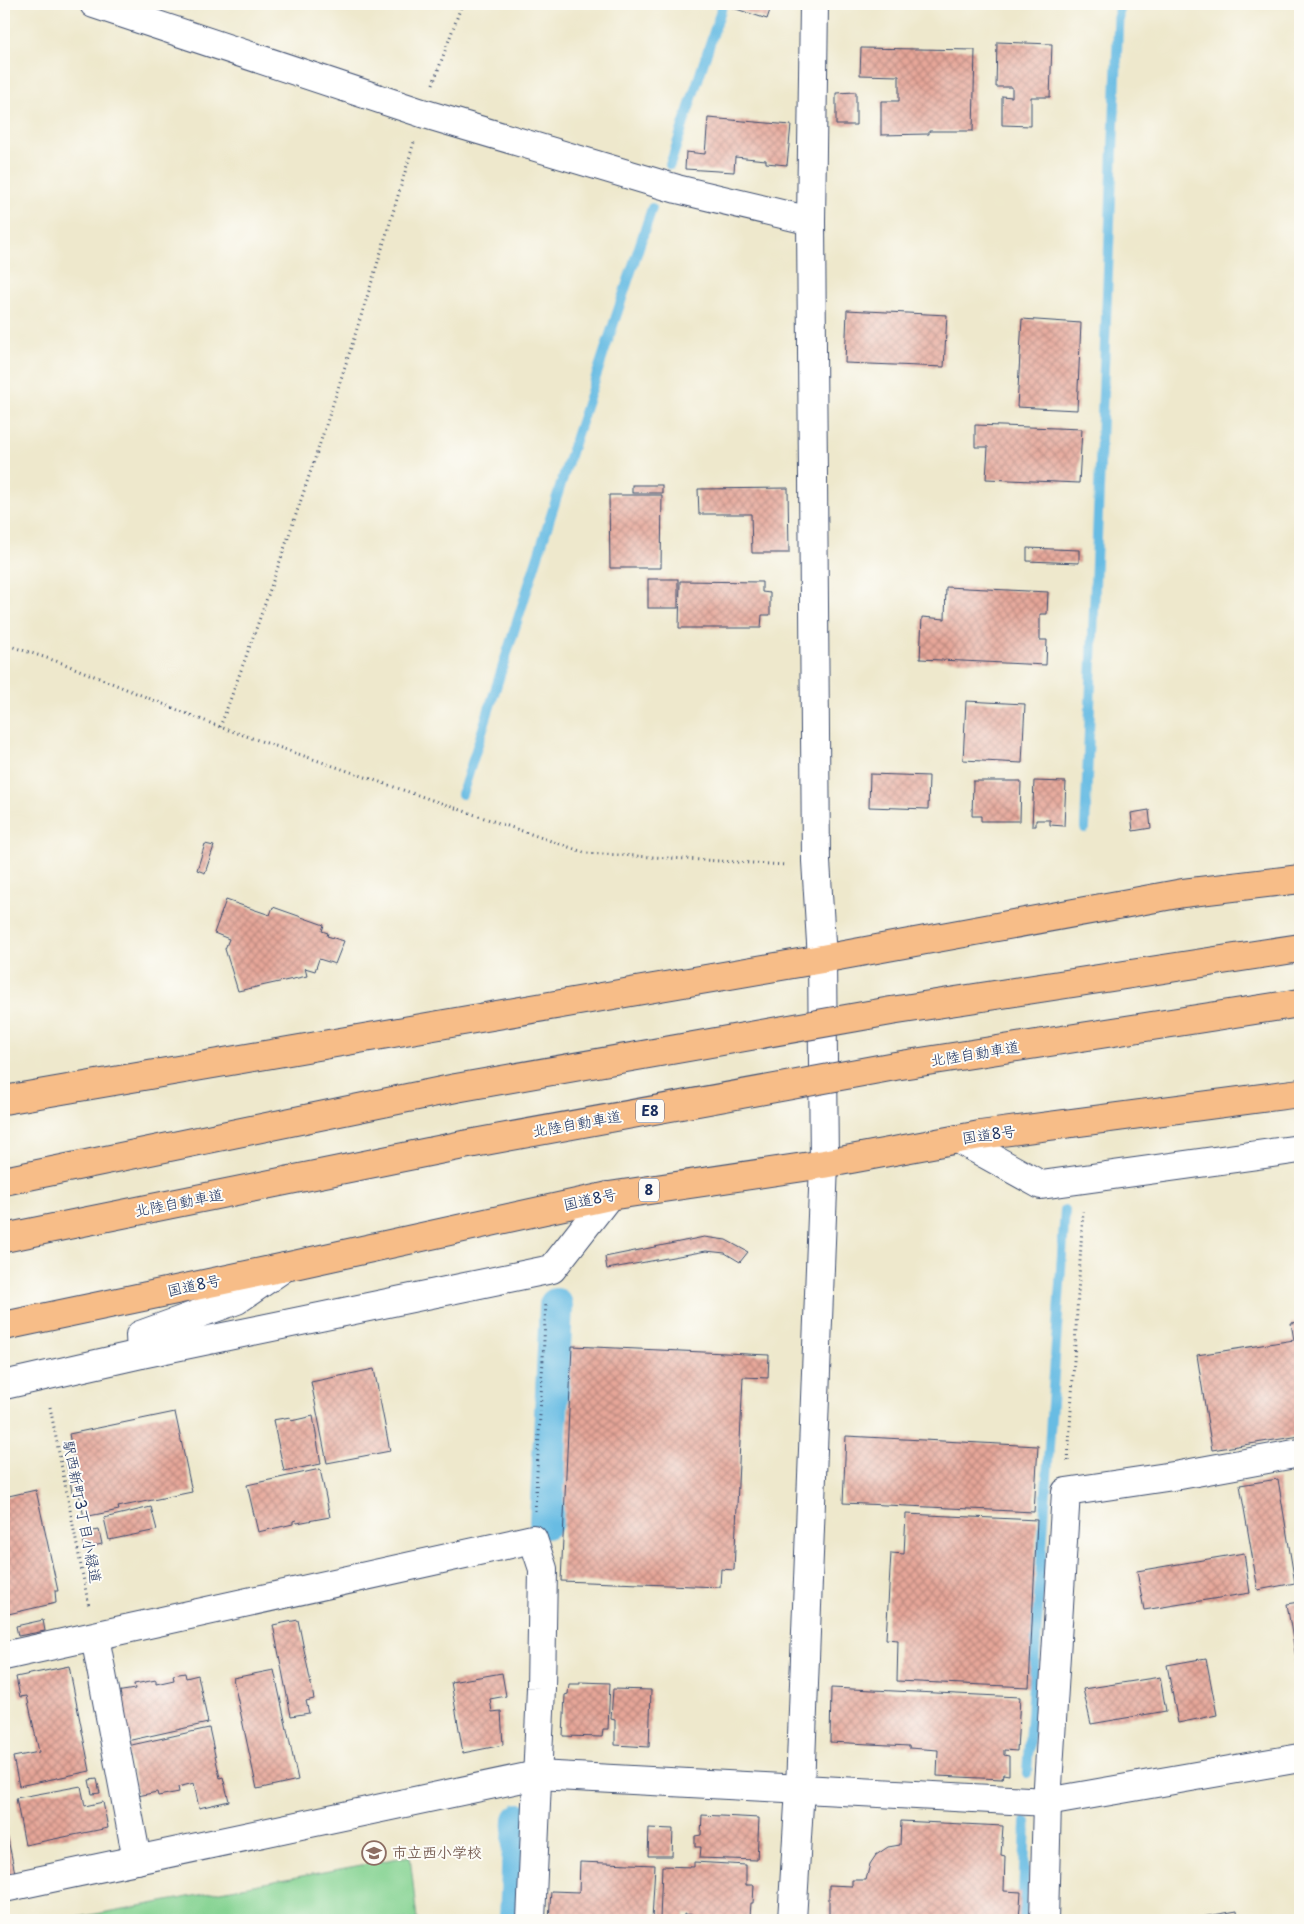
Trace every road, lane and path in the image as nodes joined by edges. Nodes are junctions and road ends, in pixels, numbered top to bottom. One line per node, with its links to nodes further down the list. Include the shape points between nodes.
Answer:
1 (94, 4): 4 (street)
2 (462, 4): 4 (path)
3 (814, 4): 5 (street)
4 (422, 113): 5 (street, via 677,189); 7 (path, via 369,293 255,633)
5 (811, 221): 8 (street)
6 (4, 644): 7 (path, via 62,662)
7 (220, 727): 8 (path, via 586,853 782,866)
8 (816, 861): 11 (street)
9 (1300, 878): 11 (highway, via 1182,893)
10 (1300, 948): 19 (highway, bridge, via 891,1011 475,1084)
11 (822, 959): 14 (highway); 17 (street)
12 (1300, 1003): 21 (highway, 北陸自動車道 / E8, bridge, via 895,1066 463,1145)
13 (1300, 1093): 15 (highway, 国道8号 / 8)
14 (4, 1100)
15 (958, 1139): 17 (highway, 国道8号 / 8); 18 (street, via 1041,1185)
16 (1300, 1149): 18 (street)
17 (824, 1164): 20 (highway, 国道8号 / 8); 35 (street)
18 (1084, 1179): 29 (path)
19 (4, 1180)
20 (609, 1196): 22 (highway, 国道8号 / 8); 25 (street, via 552,1269)
21 (4, 1238)
22 (285, 1267): 24 (highway, 国道8号 / 8); 25 (street, via 237,1300 140,1335)
23 (546, 1294): 30 (path)
24 (4, 1326)
25 (141, 1354): 26 (street)
26 (4, 1385)
27 (49, 1402): 31 (path, 駅西新町3丁目小緑道)
28 (1300, 1453): 29 (street)
29 (1066, 1492): 36 (street)
30 (533, 1539): 31 (street); 34 (street, via 543,1569)
31 (95, 1637): 32 (street); 37 (street)
32 (4, 1656)
33 (1300, 1758): 36 (street)
34 (537, 1775): 35 (street); 37 (street); 39 (street)
35 (800, 1788): 36 (street); 40 (street)
36 (1047, 1802): 41 (street)
37 (137, 1860): 38 (street)
38 (4, 1888)
39 (530, 1920)
40 (792, 1920)
41 (1044, 1920)

